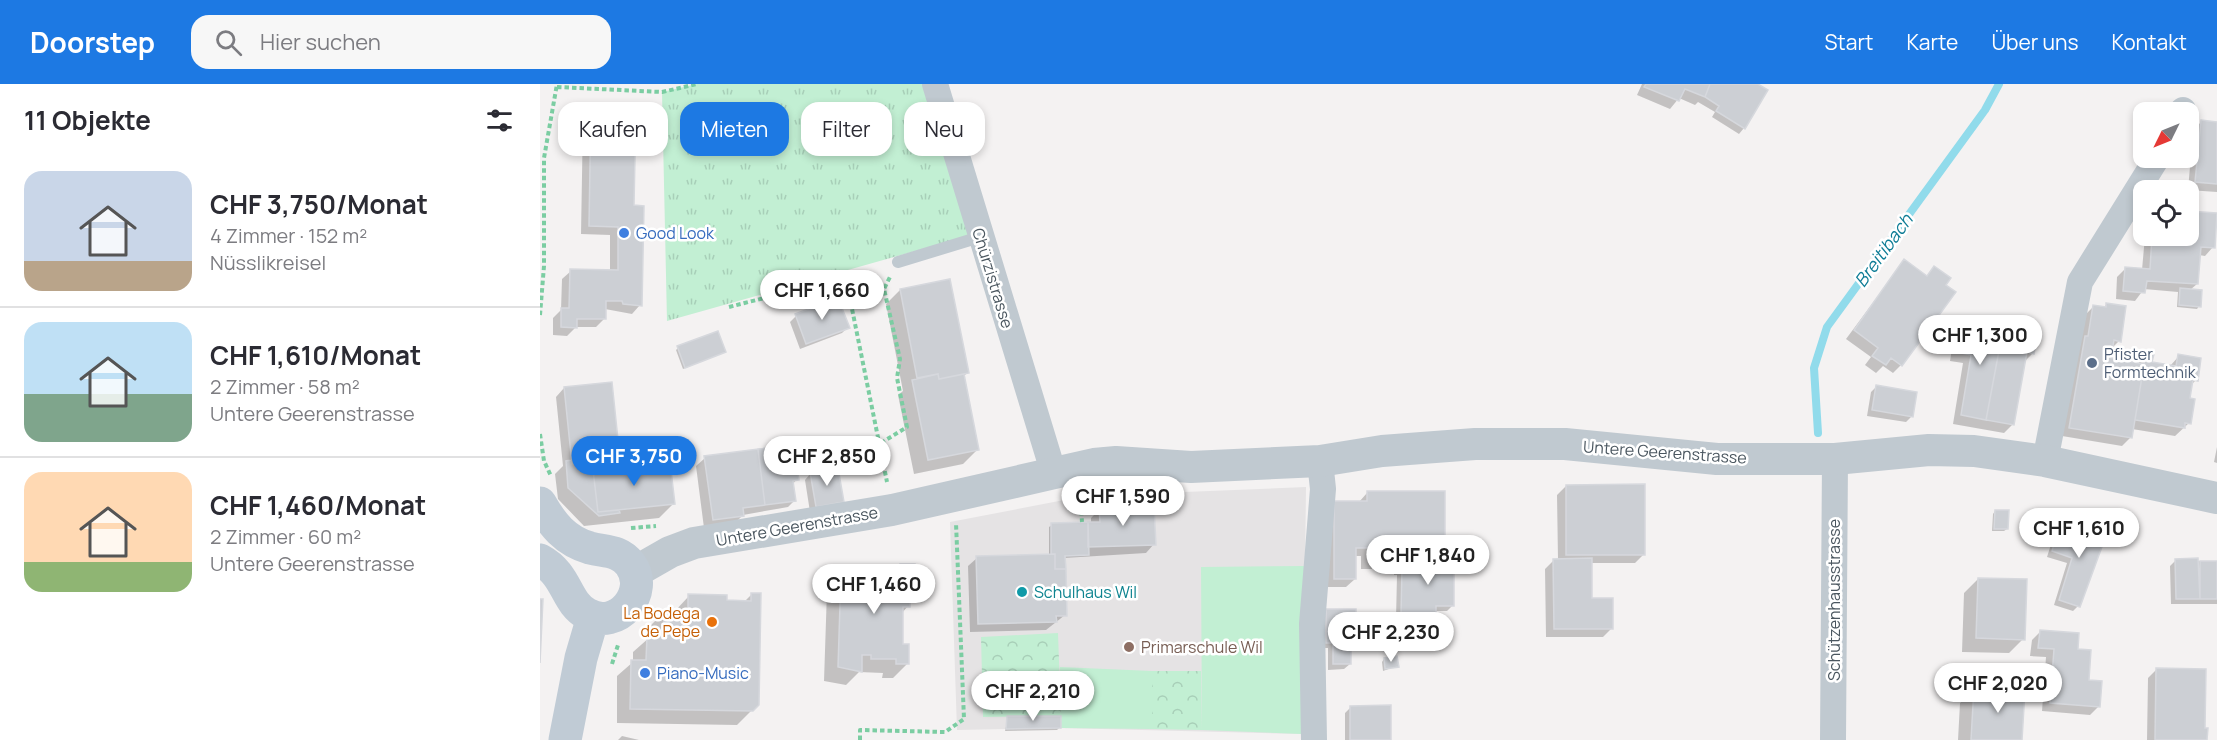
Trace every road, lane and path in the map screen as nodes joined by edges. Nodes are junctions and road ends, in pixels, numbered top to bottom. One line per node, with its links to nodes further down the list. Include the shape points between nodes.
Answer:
1 (697, 84): 3 (path, via 662,92)
2 (935, 84): 5 (street, Chürzistrasse)
3 (557, 85): 8 (path, via 544,158)
4 (2151, 168): 13 (street, via 2080,282)
5 (980, 237): 6 (lane); 14 (street, Chürzistrasse)
6 (899, 268): 10 (path, via 884,289 900,359 897,378 907,427)
7 (729, 307): 10 (path, via 823,283 844,287 849,294)
8 (540, 315)
9 (540, 434): 16 (path)
10 (881, 443): 19 (path)
11 (1834, 459): 12 (street, Untere Geerenstrasse, via 1717,459 1565,444 1475,444 1382,451); 13 (street, Untere Geerenstrasse, via 1963,450); 31 (street, Schützenhausstrasse)
12 (1320, 461): 14 (street, Untere Geerenstrasse, via 1191,467 1116,462); 30 (street, via 1323,489 1312,624)
13 (2045, 461): 18 (street, Untere Geerenstrasse)
14 (1053, 471): 17 (street, Untere Geerenstrasse)
15 (1079, 491): 20 (path)
16 (547, 492): 24 (main road, via 552,523 570,539 590,548 618,553)
17 (953, 497): 19 (street, Untere Geerenstrasse); 29 (path, via 964,719 945,732 860,730)
18 (2217, 498)
19 (892, 510): 24 (street, Untere Geerenstrasse, via 694,543)
20 (1082, 522)
21 (658, 526): 22 (path)
22 (624, 529)
23 (540, 560): 25 (main road, via 559,574 574,602)
24 (635, 572): 25 (main road, via 636,591 628,608 613,617)
25 (593, 617): 28 (main road)
26 (620, 639): 27 (path)
27 (608, 674)
28 (565, 740)
29 (860, 740)
30 (1314, 740)
31 (1833, 740)

